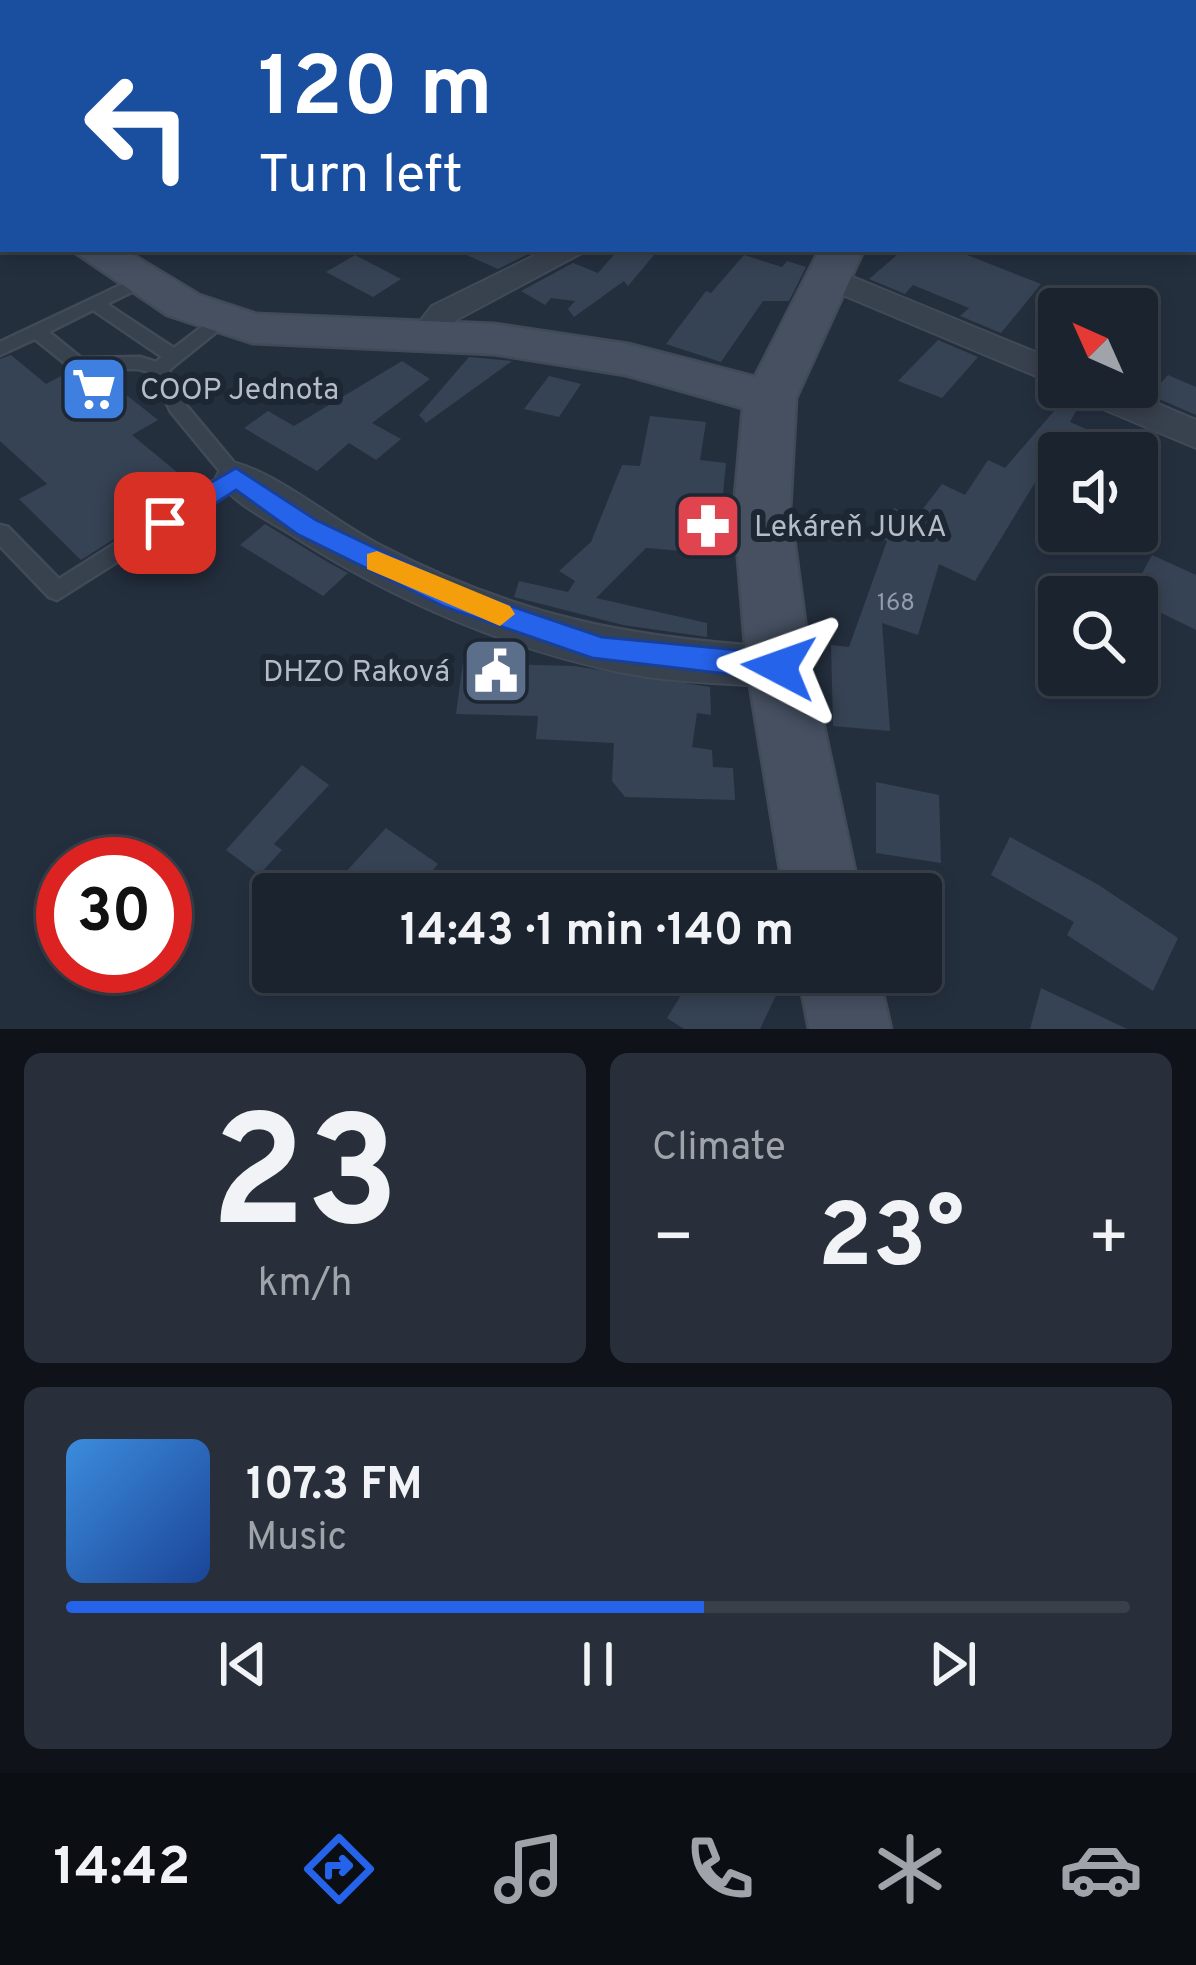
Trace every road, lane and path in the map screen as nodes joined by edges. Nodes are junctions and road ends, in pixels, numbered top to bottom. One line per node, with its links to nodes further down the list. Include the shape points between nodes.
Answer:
1 (96, 252): 4 (street)
2 (567, 252): 8 (street, via 444,313)
3 (836, 263): 11 (street); 12 (street)
4 (140, 281): 5 (lane); 6 (street)
5 (94, 303): 7 (lane); 10 (lane)
6 (222, 320): 8 (street, via 286,332); 10 (lane)
7 (36, 332): 9 (lane); 10 (lane, via 77,364)
8 (428, 334): 12 (street, via 628,360)
9 (0, 349)
10 (165, 362): 15 (lane, via 178,408)
11 (1038, 365)
12 (770, 398): 17 (street, via 762,509)
13 (1134, 408): 14 (street)
14 (1196, 435)
15 (236, 477): 16 (lane, via 58,591); 17 (street, via 306,527 456,599 602,649)
16 (0, 533)
17 (779, 667): 18 (street)
18 (818, 873)
19 (842, 993): 20 (street)
20 (850, 1029)

